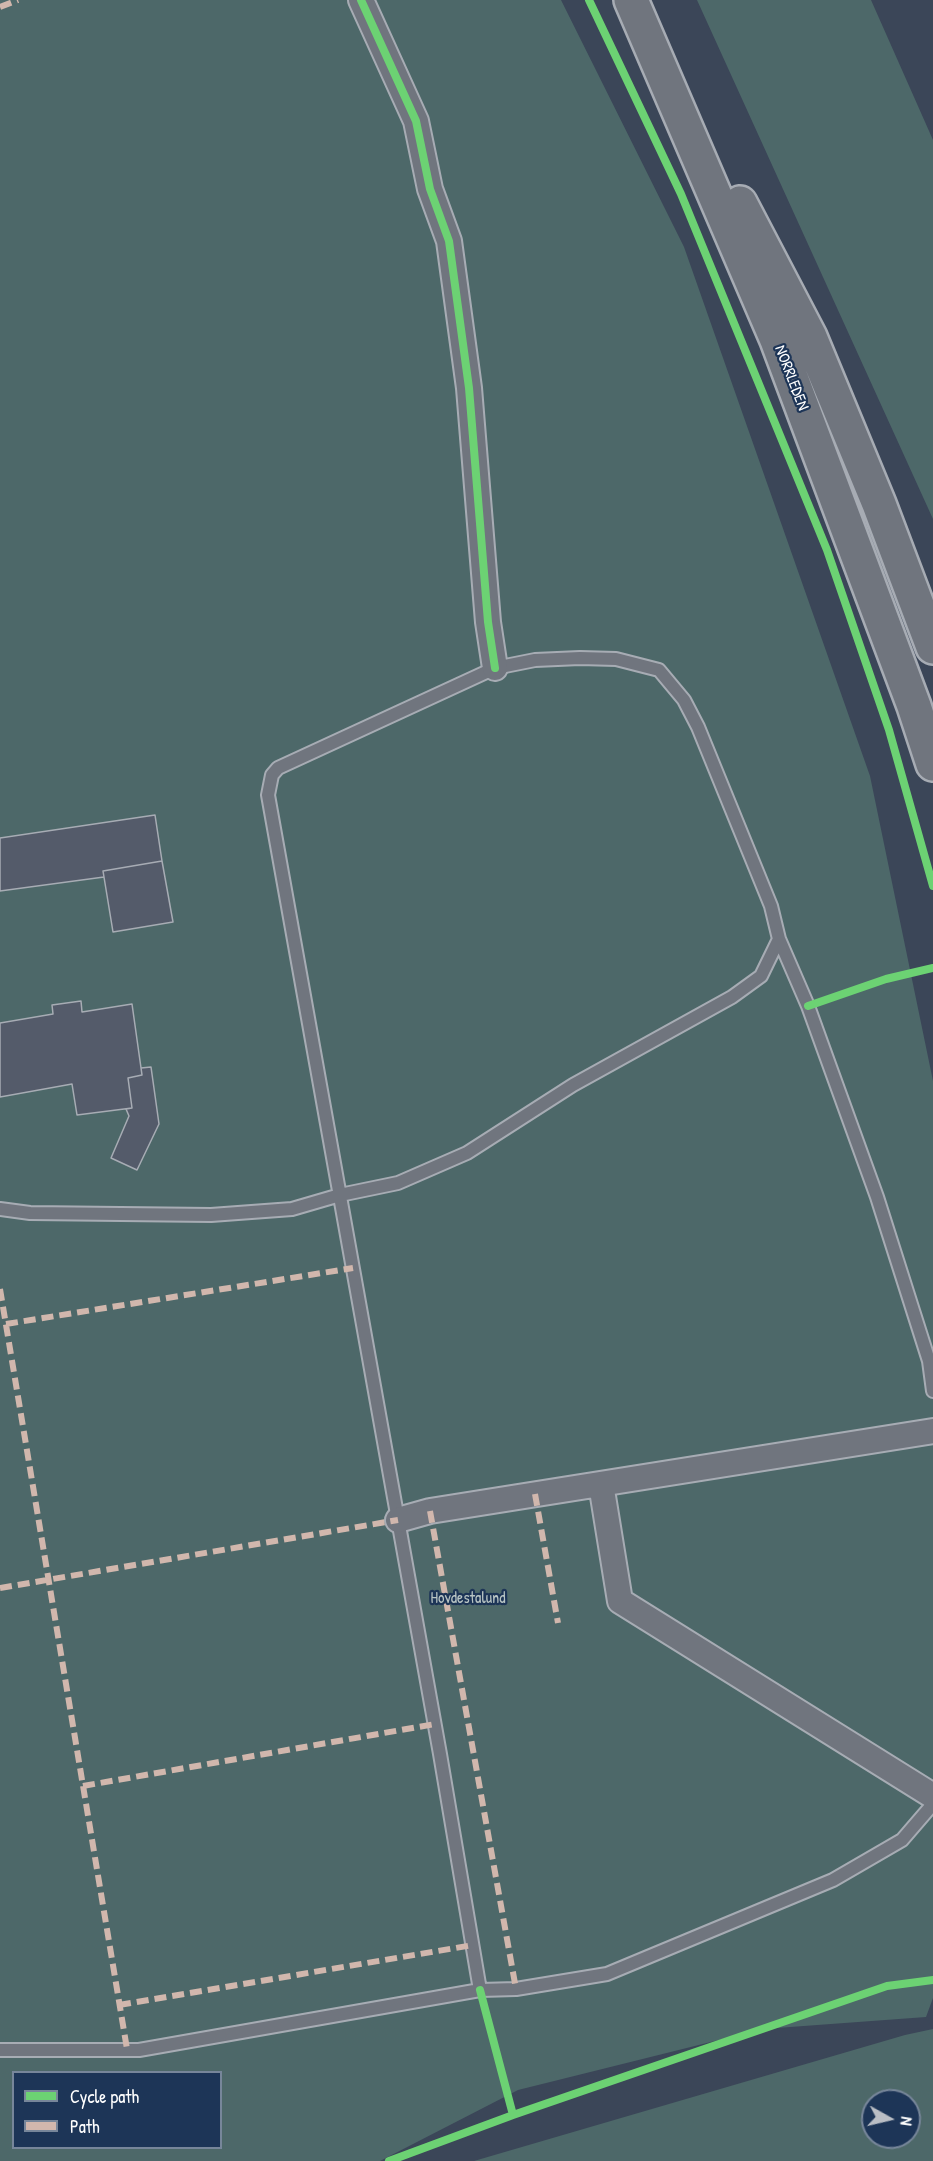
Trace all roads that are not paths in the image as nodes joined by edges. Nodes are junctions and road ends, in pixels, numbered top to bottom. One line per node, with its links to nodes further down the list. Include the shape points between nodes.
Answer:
1 (361, 0): 4 (street, via 416,121 430,189 449,241 469,388)
2 (632, 0): 3 (main road, NORRLEDEN, via 810,337); 5 (main road, NORRLEDEN, via 777,340)
3 (933, 647)
4 (495, 668): 6 (lane, via 535,660 580,658 616,659 659,670 684,700 698,727 771,906); 7 (lane, via 278,768 272,775 268,795)
5 (933, 764)
6 (779, 939): 7 (lane, via 760,976 732,997 573,1085 466,1153 398,1183); 9 (lane, via 808,1006 877,1197 929,1361)
7 (340, 1195): 8 (lane, via 292,1209 211,1215 30,1213); 12 (lane)
8 (0, 1209)
9 (933, 1391)
10 (933, 1431): 11 (street)
11 (601, 1484): 12 (street, via 430,1511); 13 (street, via 620,1601)
12 (398, 1520): 15 (lane)
13 (933, 1796)
14 (933, 1804): 15 (lane, via 902,1840 833,1880 607,1974 516,1989)
15 (480, 1990): 16 (lane, via 139,2050)
16 (0, 2050)

